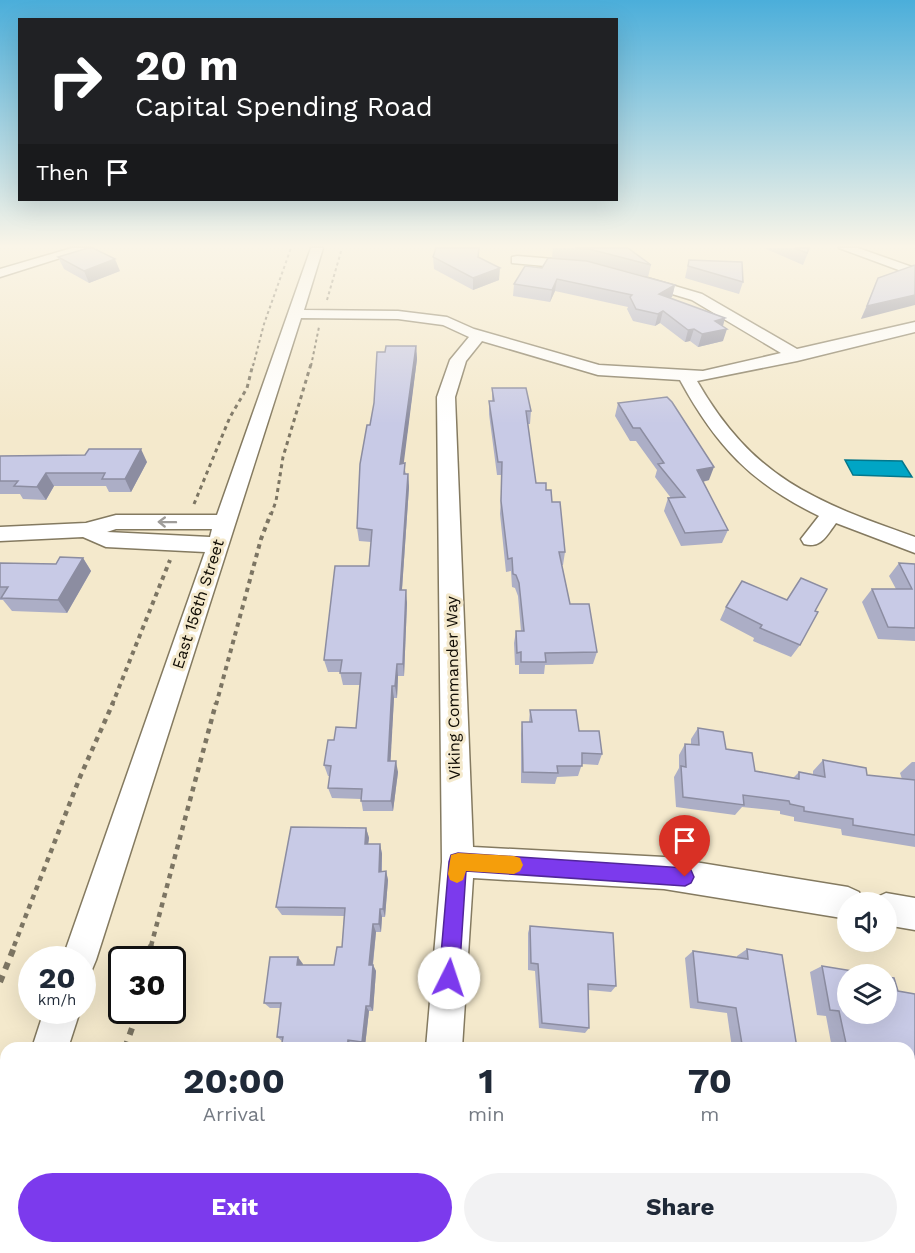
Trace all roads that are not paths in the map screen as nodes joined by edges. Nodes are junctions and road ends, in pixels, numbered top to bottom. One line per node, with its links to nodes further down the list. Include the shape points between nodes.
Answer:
1 (298, 306): 3 (street, East 156th Street)
2 (713, 306): 6 (street)
3 (293, 320): 5 (street); 9 (street, East 156th Street)
4 (915, 327): 6 (street)
5 (474, 334): 7 (street, via 598,370); 15 (street, Viking Commander Way, via 458,360 446,397)
6 (797, 356): 7 (street, via 703,376)
7 (686, 376): 8 (street, via 714,425 755,469 788,493)
8 (832, 514): 12 (street); 14 (street)
9 (225, 522): 10 (street, one-way to 10, via 116,522); 13 (street, East 156th Street)
10 (86, 530): 11 (street); 13 (street, via 106,540)
11 (0, 534)
12 (812, 539)
13 (218, 545): 19 (street, East 156th Street)
14 (915, 545)
15 (458, 862): 16 (street, via 664,873); 22 (street, Viking Commander Way)
16 (837, 901)
17 (897, 911): 18 (street)
18 (915, 914)
19 (84, 946)
20 (58, 1024): 21 (street)
21 (52, 1042)
22 (444, 1042)

